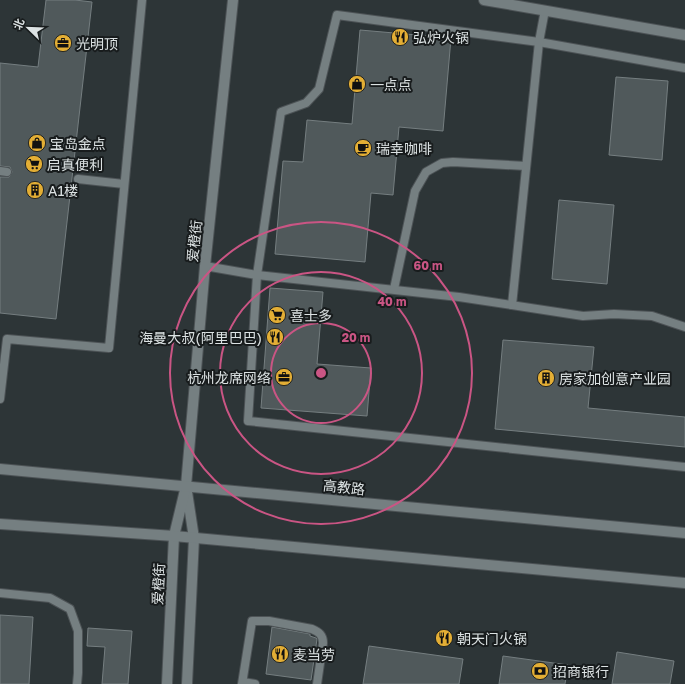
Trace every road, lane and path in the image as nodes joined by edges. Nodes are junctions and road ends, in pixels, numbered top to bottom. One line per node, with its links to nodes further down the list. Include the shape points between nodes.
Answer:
1 (142, 0): 10 (lane)
2 (233, 0): 11 (main road, 爱橙街)
3 (484, 0): 4 (main road)
4 (545, 10): 5 (main road); 6 (lane)
5 (685, 35)
6 (539, 42): 7 (lane); 8 (lane); 12 (lane, via 338,15 319,89 306,103 281,112)
7 (685, 68)
8 (526, 166): 13 (lane, via 453,162 442,163 426,172 415,190); 14 (lane)
9 (78, 179): 10 (lane)
10 (124, 184): 16 (lane, via 108,348 7,339)
11 (206, 266): 12 (lane); 19 (main road, 爱橙街)
12 (257, 275): 13 (lane); 17 (lane, via 248,421)
13 (394, 290): 14 (lane)
14 (512, 305): 15 (lane, via 583,316 652,316)
15 (685, 327)
16 (0, 399)
17 (685, 467)
18 (0, 469): 19 (main road, 高教路)
19 (186, 486): 21 (main road, 高教路); 22 (main road, 爱橙街); 23 (main road, 爱橙街)
20 (0, 524): 22 (main road)
21 (685, 533)
22 (174, 536): 23 (main road); 28 (main road, 爱橙街)
23 (194, 538): 24 (main road); 29 (main road, 爱橙街)
24 (685, 583)
25 (0, 593): 27 (lane, via 50,598 70,609 78,632)
26 (243, 683): 30 (lane); 31 (lane, via 252,621 269,621 312,629 323,637)
27 (77, 684)
28 (167, 684)
29 (187, 684)
30 (255, 684)
31 (317, 684)

